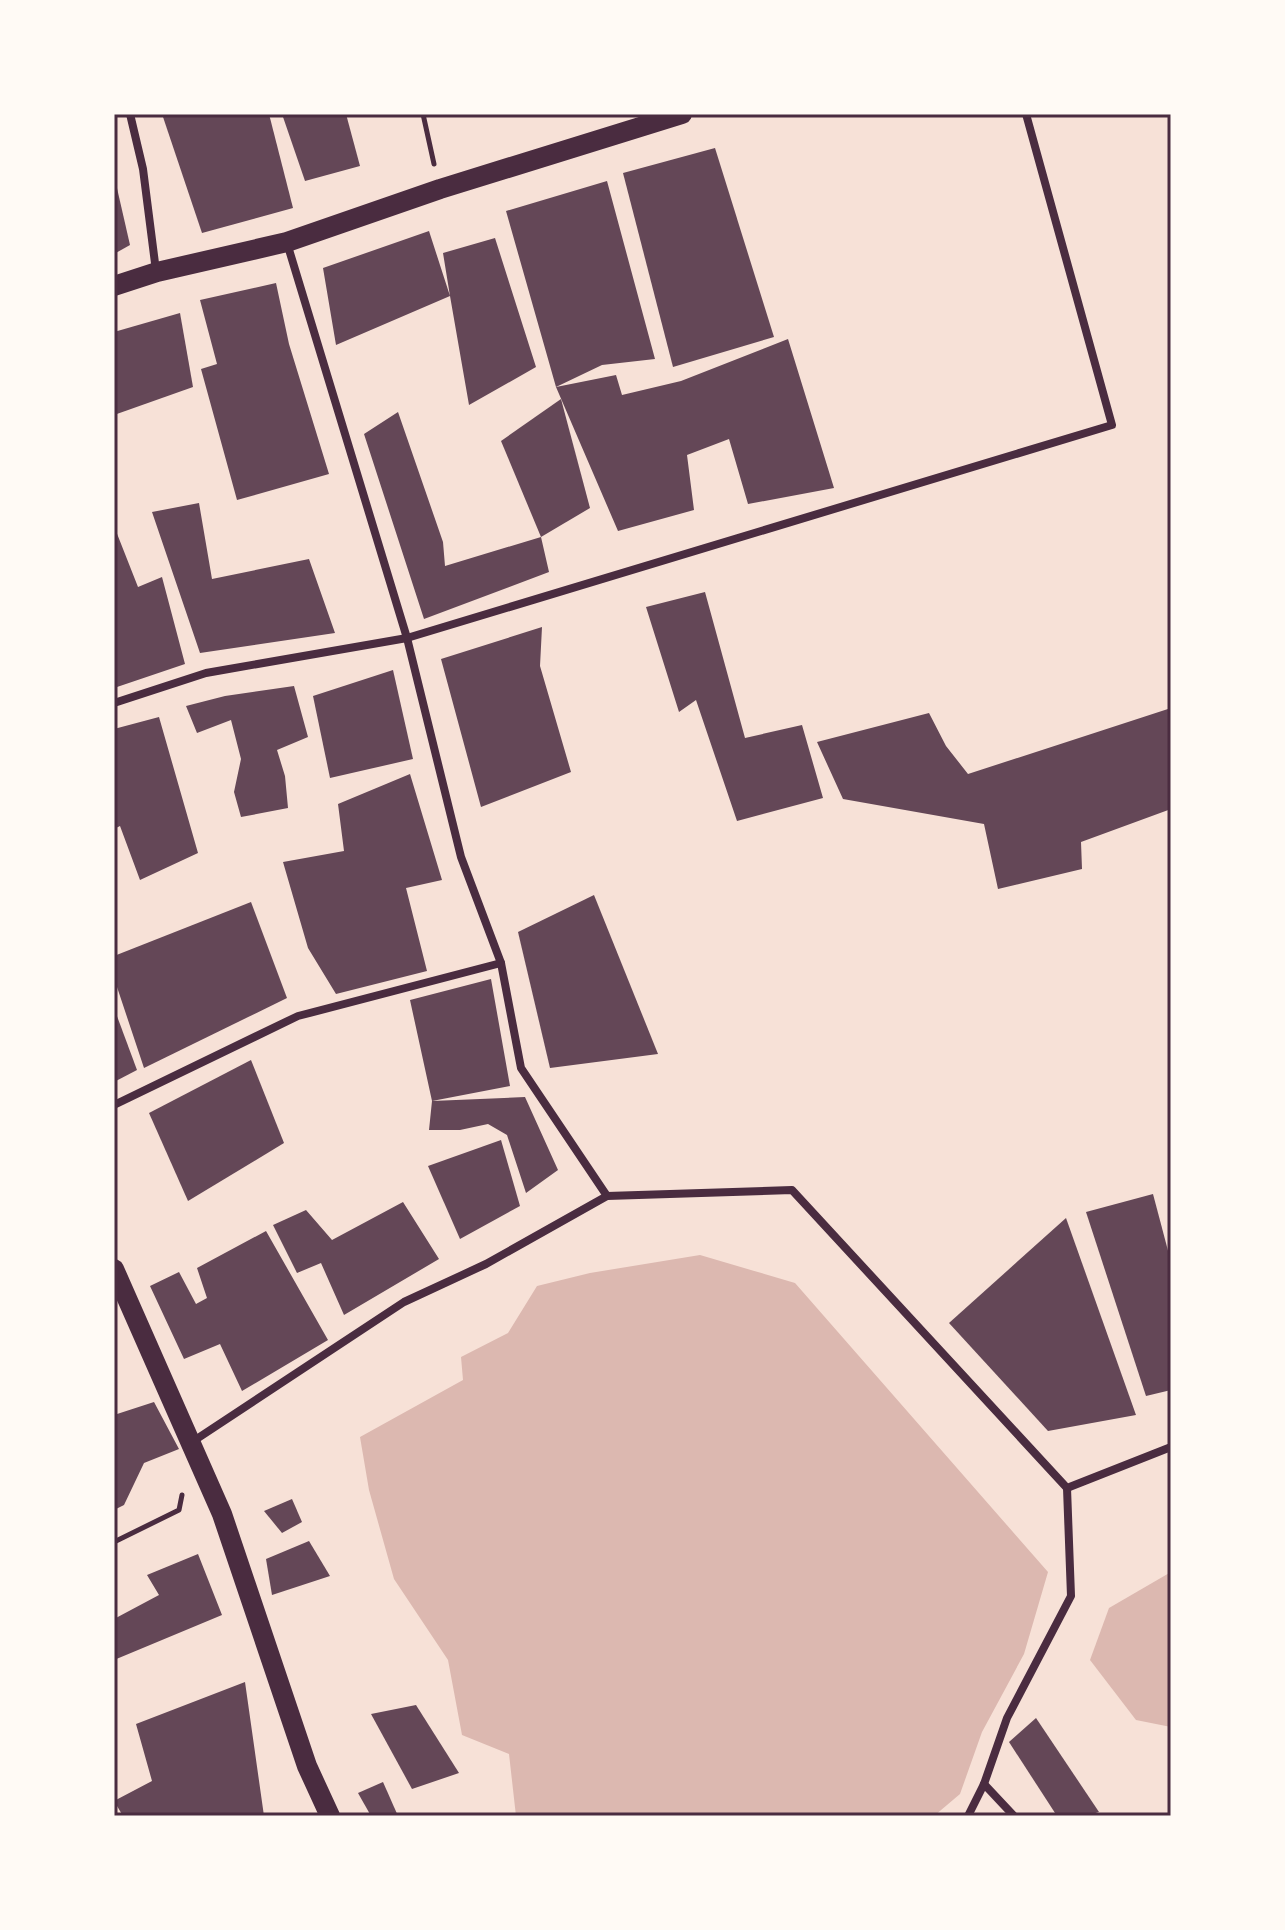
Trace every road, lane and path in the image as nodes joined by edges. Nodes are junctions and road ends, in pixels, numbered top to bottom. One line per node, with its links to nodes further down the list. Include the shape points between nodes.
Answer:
1 (130, 114): 7 (street)
2 (423, 114): 5 (path)
3 (682, 114): 5 (main road)
4 (1026, 114): 9 (street, via 1112,425)
5 (440, 189): 6 (main road)
6 (287, 242): 7 (main road); 9 (street)
7 (157, 272): 8 (main road)
8 (114, 286)
9 (407, 638): 10 (street, via 206,673); 11 (street, via 461,857)
10 (114, 703)
11 (501, 963): 12 (street, via 298,1016); 13 (street, via 521,1068)
12 (114, 1105)
13 (607, 1196): 15 (street, via 486,1264 404,1302); 17 (street, via 792,1190)
14 (114, 1269): 15 (main road)
15 (192, 1443): 18 (path, via 179,1510); 20 (main road, via 222,1514 307,1766)
16 (1171, 1447): 17 (street)
17 (1067, 1488): 19 (street, via 1071,1596 1007,1718)
18 (114, 1542)
19 (984, 1784): 21 (street); 22 (street)
20 (330, 1816)
21 (968, 1816)
22 (1014, 1816)

